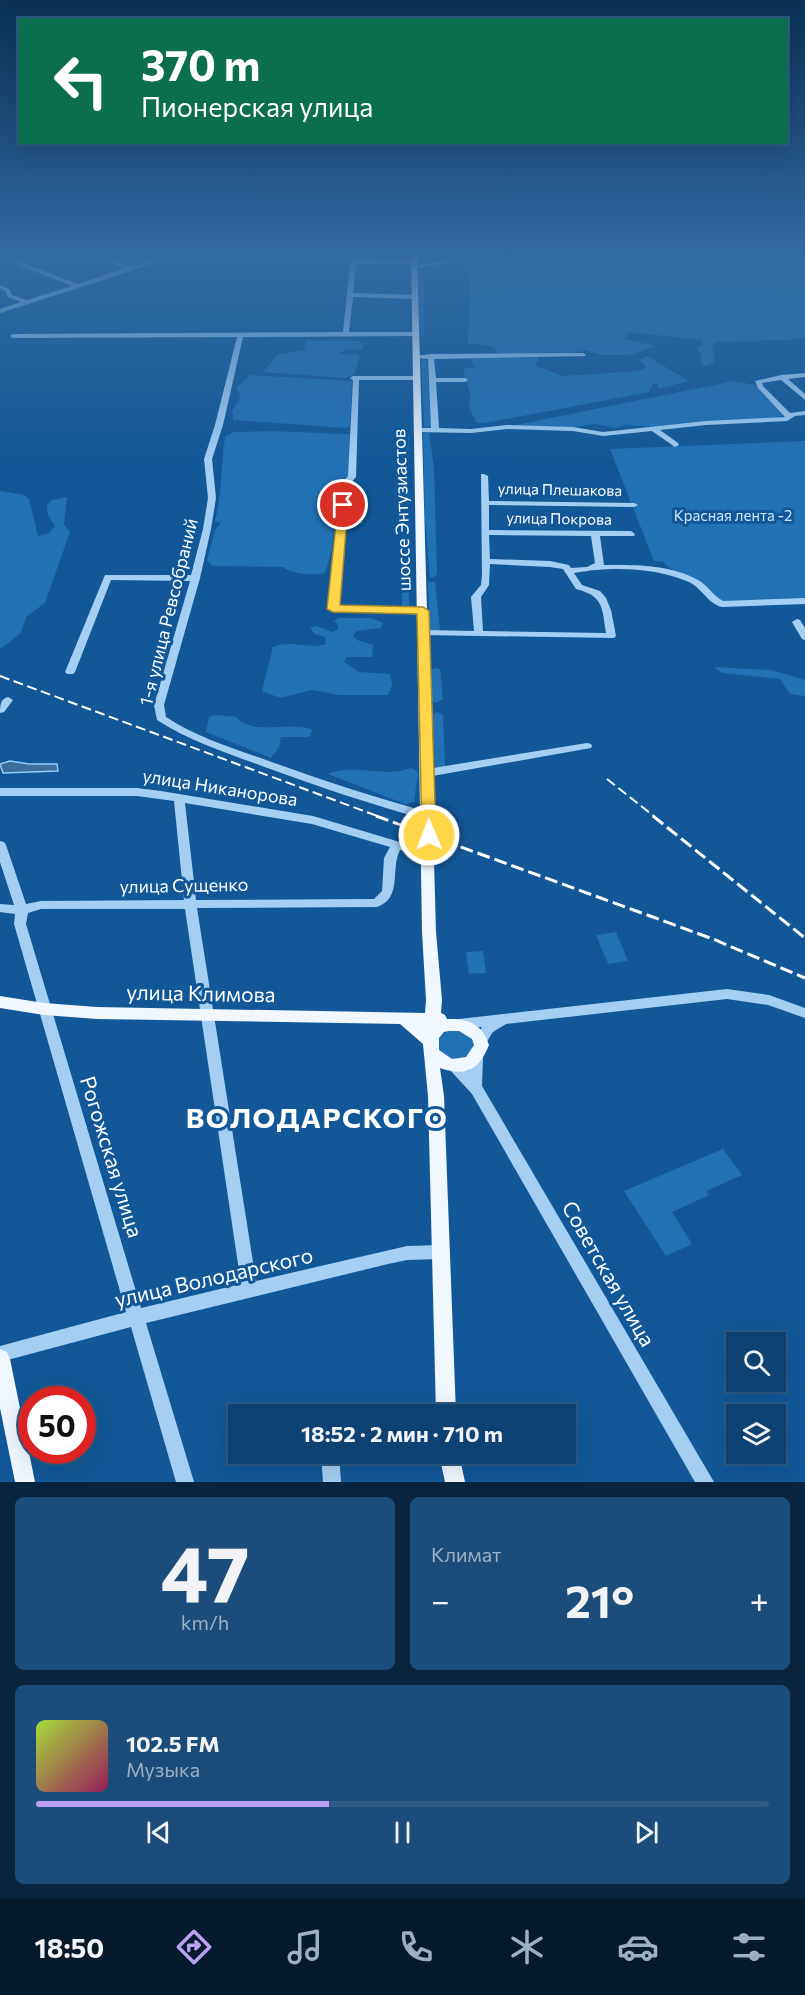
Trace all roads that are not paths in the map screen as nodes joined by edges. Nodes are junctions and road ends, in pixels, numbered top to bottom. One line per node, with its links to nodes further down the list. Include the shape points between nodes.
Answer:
1 (347, 324): 3 (street)
2 (416, 324): 4 (main road, шоссе Энтузиастов)
3 (346, 334): 4 (street); 6 (street)
4 (416, 334): 9 (main road, шоссе Энтузиастов)
5 (13, 336): 6 (street)
6 (240, 336): 31 (street, 1-я улица Ревсобраний, via 207,459 212,498)
7 (583, 355): 8 (street)
8 (430, 356): 9 (street); 13 (street)
9 (417, 357): 12 (main road, шоссе Энтузиастов)
10 (805, 375): 11 (street)
11 (781, 377): 15 (street); 17 (street, via 757,383)
12 (417, 378): 18 (main road, шоссе Энтузиастов); 33 (street, via 355,378 352,477 344,485 333,609)
13 (432, 380): 14 (street); 19 (street)
14 (465, 380)
15 (805, 398)
16 (805, 413): 17 (street)
17 (789, 416): 20 (street)
18 (417, 430): 19 (street); 33 (main road, шоссе Энтузиастов)
19 (435, 430): 20 (street, via 573,429 603,434)
20 (654, 430): 21 (street)
21 (675, 445)
22 (484, 476): 23 (street)
23 (486, 502): 24 (street, улица Плешакова); 25 (street)
24 (634, 505)
25 (485, 532): 26 (street, улица Покрова); 28 (street)
26 (595, 534): 27 (street, улица Покрова); 29 (street, via 600,559)
27 (632, 534)
28 (485, 561): 30 (street, via 550,564); 36 (street, via 485,585 476,597)
29 (597, 567): 30 (street); 32 (street, via 651,567 676,573 702,586 715,602 722,604)
30 (571, 571): 36 (street, via 579,587 597,590 603,597 611,636)
31 (196, 578): 38 (street, via 108,577); 45 (street, 1-я улица Ревсобраний, via 159,705 163,722 378,802)
32 (805, 601)
33 (423, 611): 35 (main road, шоссе Энтузиастов)
34 (797, 622): 37 (street)
35 (424, 633): 36 (street); 42 (main road, шоссе Энтузиастов)
36 (479, 634)
37 (805, 637)
38 (70, 672)
39 (8, 700): 40 (street)
40 (0, 710)
41 (587, 746): 42 (street)
42 (427, 773): 45 (main road, шоссе Энтузиастов)
43 (0, 792): 44 (street, улица Никанорова, via 136,792)
44 (178, 799): 47 (street, улица Никанорова, via 302,818); 49 (street)
45 (429, 816): 48 (main road, шоссе Энтузиастов)
46 (0, 844): 51 (street, Рогожская улица)
47 (397, 845): 48 (street, улица Никанорова); 49 (street, улица Сущенко, via 390,858 388,892 381,901)
48 (429, 855): 52 (main road, шоссе Энтузиастов, via 429,932)
49 (191, 906): 51 (street, улица Сущенко, via 41,905); 56 (street)
50 (0, 908): 51 (street, улица Сущенко)
51 (22, 910): 54 (street, Рогожская улица, via 20,924)
52 (435, 1000): 58 (main road, шоссе Энтузиастов); 60 (main road, via 439,1012)
53 (0, 1002): 54 (main road, улица Климова)
54 (45, 1009): 56 (main road, улица Климова); 69 (street, Рогожская улица)
55 (805, 1013): 59 (street, via 769,1000 727,994)
56 (207, 1015): 57 (main road, улица Климова); 68 (street)
57 (403, 1018): 58 (main road, улица Климова); 62 (main road)
58 (433, 1018): 60 (main road, улица Климова); 62 (main road, шоссе Энтузиастов)
59 (507, 1019): 60 (street); 61 (street, via 489,1028)
60 (454, 1024): 61 (main road, via 475,1032); 62 (main road, via 440,1027)
61 (480, 1041): 63 (main road)
62 (430, 1042): 64 (main road, via 439,1061); 66 (main road, шоссе Энтузиастов)
63 (476, 1058): 64 (main road); 65 (street)
64 (455, 1066): 65 (street, Советская улица); 66 (main road)
65 (475, 1087): 78 (street, Советская улица)
66 (435, 1093): 67 (main road, шоссе Энтузиастов)
67 (440, 1252): 68 (street, улица Володарского, via 407,1253); 71 (main road, шоссе Энтузиастов)
68 (250, 1291): 69 (street, улица Володарского)
69 (137, 1317): 70 (street, улица Володарского); 75 (street, Рогожская улица)
70 (0, 1357): 74 (main road)
71 (446, 1404)
72 (331, 1464): 76 (street)
73 (451, 1464): 77 (main road)
74 (25, 1482)
75 (185, 1482)
76 (332, 1482)
77 (455, 1482)
78 (705, 1482)

